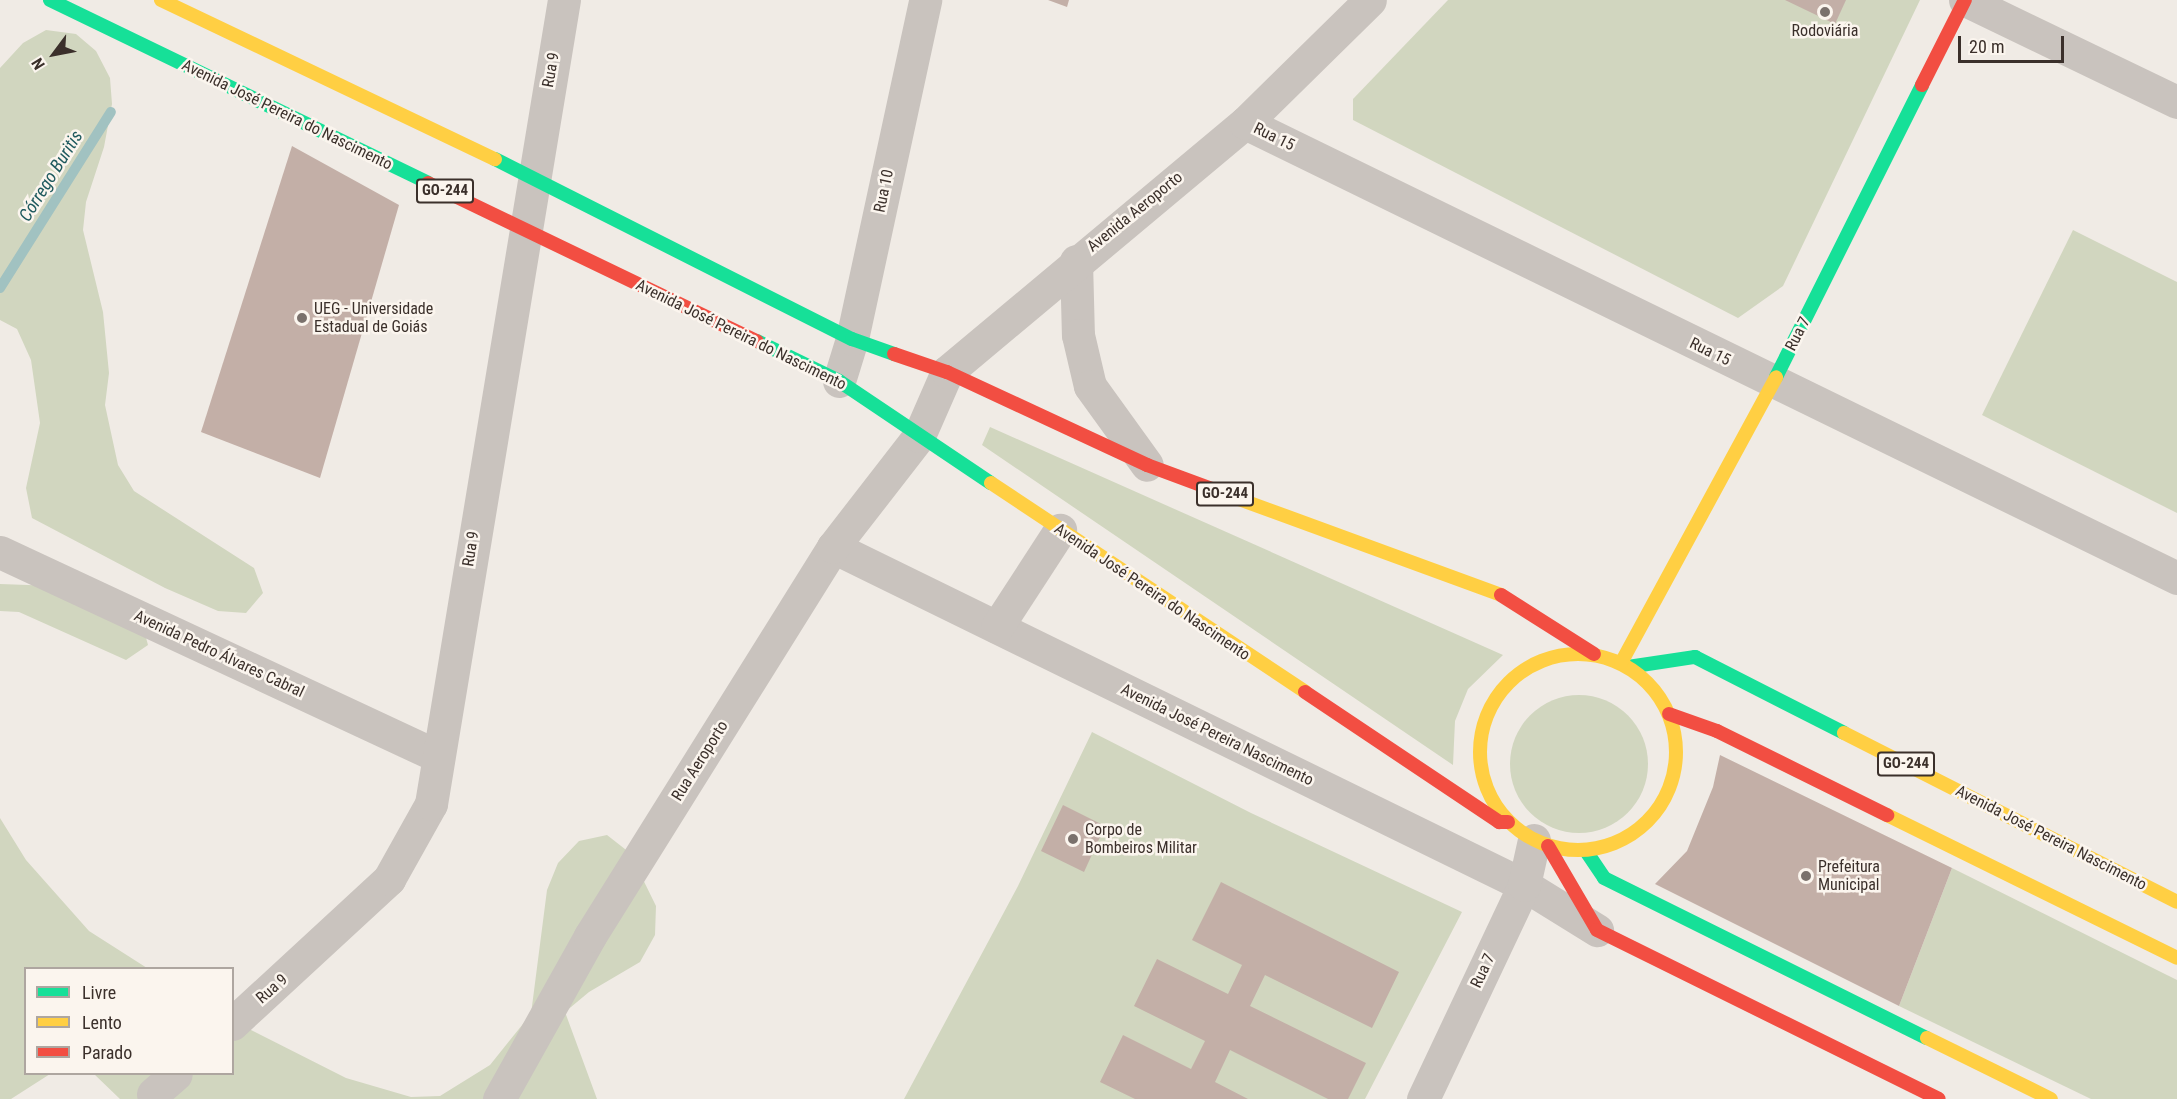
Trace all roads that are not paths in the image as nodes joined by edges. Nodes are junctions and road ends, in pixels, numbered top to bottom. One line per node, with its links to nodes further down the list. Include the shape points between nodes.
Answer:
1 (50, 0): 8 (main road, Avenida José Pereira do Nascimento / GO-244)
2 (161, 0): 7 (main road, Avenida José Pereira do Nascimento / GO-244)
3 (564, 0): 11 (street, Rua 9)
4 (925, 0): 14 (street, Rua 10)
5 (1965, 0): 9 (street); 17 (main road, Rua 7)
6 (1367, 1): 10 (street, Avenida Aeroporto)
7 (178, 8): 8 (main road); 11 (main road, Avenida José Pereira do Nascimento / GO-244)
8 (159, 53): 12 (main road, Avenida José Pereira do Nascimento / GO-244)
9 (2177, 102)
10 (1245, 123): 13 (street, Avenida Aeroporto); 17 (street, Rua 15)
11 (533, 177): 12 (street, Rua 9); 14 (main road, Avenida José Pereira do Nascimento / GO-244)
12 (524, 229): 16 (main road, Avenida José Pereira do Nascimento / GO-244); 28 (street, Rua 9)
13 (1076, 261): 15 (street, Avenida Aeroporto); 19 (street, via 1078,335 1090,386)
14 (852, 339): 15 (main road, Avenida José Pereira do Nascimento / GO-244); 16 (street, Rua 10)
15 (947, 372): 18 (street, Avenida Aeroporto); 19 (main road, Avenida José Pereira do Nascimento / GO-244)
16 (839, 381): 18 (main road, Avenida José Pereira do Nascimento / GO-244)
17 (1773, 383): 23 (street, Rua 15); 26 (main road, Rua 7)
18 (920, 436): 20 (main road, Avenida José Pereira do Nascimento / GO-244); 21 (street, Rua Aeroporto)
19 (1147, 465): 25 (main road, Avenida José Pereira do Nascimento / GO-244, via 1502,595)
20 (1060, 531): 24 (street); 29 (main road, Avenida José Pereira do Nascimento / GO-244, via 1499,822)
21 (833, 547): 24 (street, Avenida José Pereira Nascimento); 36 (street, Rua Aeroporto, via 591,936)
22 (0, 552): 28 (street, Avenida Pedro Álvares Cabral)
23 (2177, 578)
24 (997, 627): 31 (street, Avenida José Pereira Nascimento)
25 (1594, 654): 26 (main road, Avenida José Pereira do Nascimento / GO-244); 29 (main road, Avenida José Pereira do Nascimento / GO-244, via 1563,653 1533,663 1508,681 1490,706 1480,736 1480,767 1490,796)
26 (1625, 665): 27 (main road, Avenida José Pereira do Nascimento / GO-244, via 1653,687); 32 (main road, Avenida José Pereira Nascimento / GO-244, via 1695,657)
27 (1669, 714): 30 (main road, Avenida José Pereira do Nascimento / GO-244, via 1677,744 1674,775 1663,803 1643,827 1616,843); 34 (main road, via 1717,731)
28 (438, 756): 35 (street, Rua 9, via 430,804 389,879)
29 (1530, 836): 30 (main road, Avenida José Pereira do Nascimento / GO-244); 31 (street, Rua 7); 33 (main road, GO-244)
30 (1586, 851): 39 (main road, via 1604,878)
31 (1524, 885): 33 (street, Avenida José Pereira Nascimento); 37 (street, Rua 7)
32 (2177, 902)
33 (1597, 930): 38 (main road, Avenida José Pereira Nascimento)
34 (2177, 958)
35 (234, 1022)
36 (500, 1099)
37 (1423, 1099)
38 (1939, 1099)
39 (2051, 1099)

